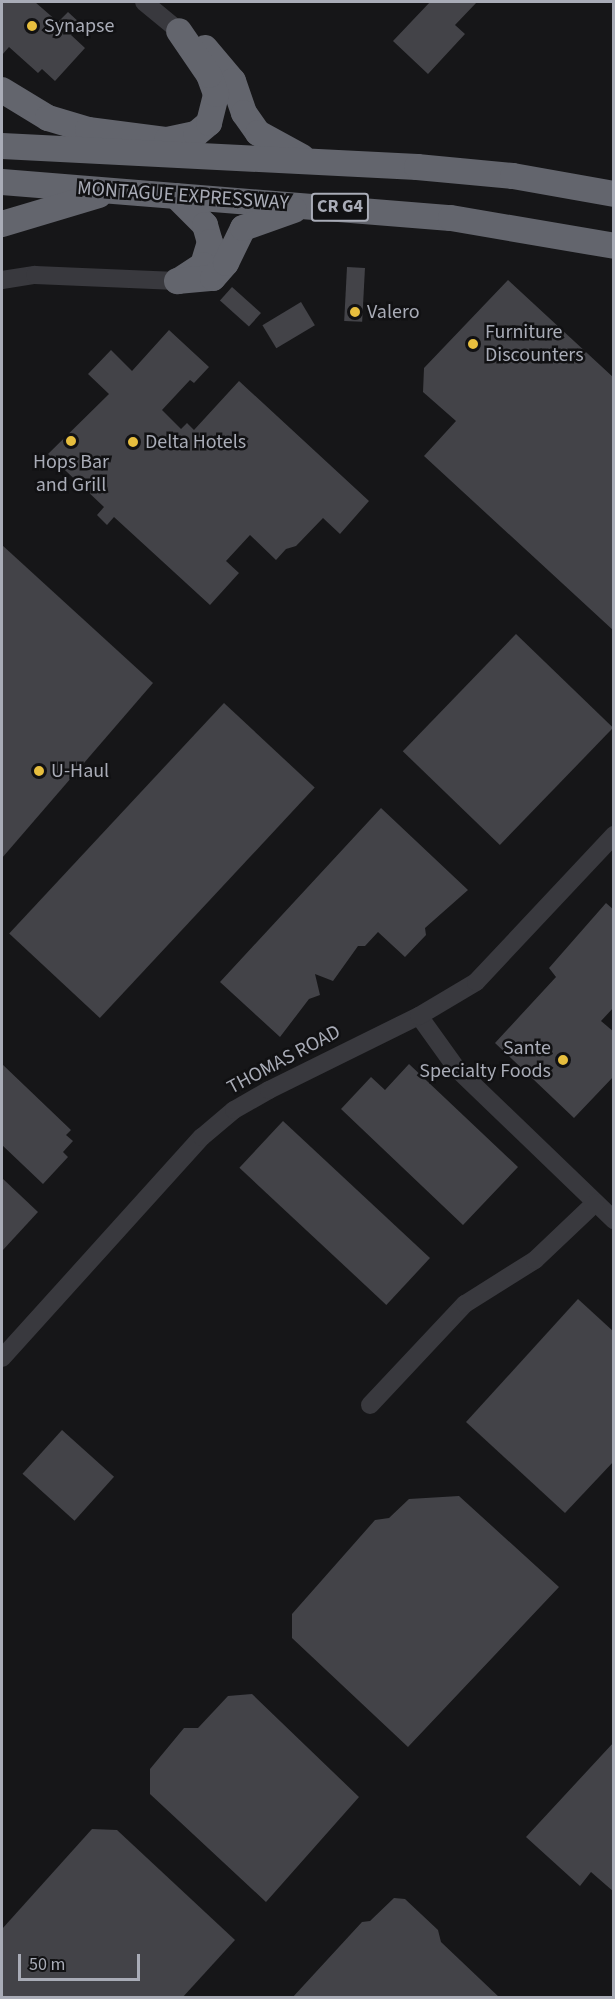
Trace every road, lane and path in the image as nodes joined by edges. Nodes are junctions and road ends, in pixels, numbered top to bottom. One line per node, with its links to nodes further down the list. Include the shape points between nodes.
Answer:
1 (144, 2): 2 (street)
2 (179, 31): 4 (highway, via 209,75 216,94 209,123 196,134); 7 (highway, via 213,54 233,81 244,113 258,133)
3 (2, 90): 4 (highway, via 30,109 69,125 124,136)
4 (174, 140): 6 (highway)
5 (2, 146): 6 (highway, MONTAGUE EXPRESSWAY / CR G4)
6 (215, 157): 7 (highway, MONTAGUE EXPRESSWAY / CR G4)
7 (307, 160): 10 (highway, MONTAGUE EXPRESSWAY / CR G4, via 513,176)
8 (2, 182): 9 (highway, MONTAGUE EXPRESSWAY / CR G4)
9 (108, 192): 11 (highway, MONTAGUE EXPRESSWAY / CR G4); 13 (highway)
10 (614, 194)
11 (176, 196): 12 (highway, MONTAGUE EXPRESSWAY / CR G4); 16 (highway, via 205,225 210,242 203,265)
12 (315, 204): 14 (highway, MONTAGUE EXPRESSWAY / CR G4, via 502,224); 16 (highway, via 250,222 213,278)
13 (2, 224)
14 (614, 246)
15 (2, 280): 16 (street, via 35,275)
16 (177, 281)
17 (614, 835): 18 (street, THOMAS ROAD, via 476,982)
18 (420, 1016): 19 (street, via 457,1069); 21 (street, THOMAS ROAD, via 234,1110 195,1144)
19 (595, 1203): 20 (street); 22 (street, via 535,1260 465,1304)
20 (614, 1220)
21 (2, 1358)
22 (370, 1405)

